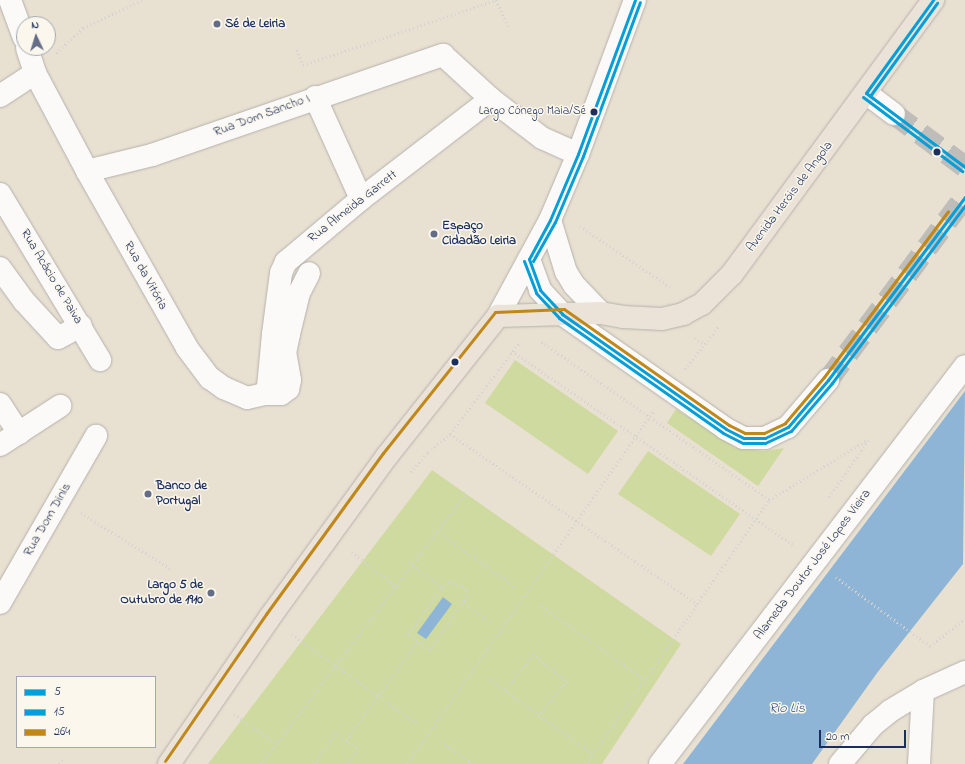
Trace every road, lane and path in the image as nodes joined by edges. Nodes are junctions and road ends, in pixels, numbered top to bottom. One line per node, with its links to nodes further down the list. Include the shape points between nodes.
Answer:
1 (10, 0): 5 (street)
2 (142, 0): 9 (path, via 83,28)
3 (635, 0): 15 (street)
4 (933, 0): 10 (main road, Avenida Heróis de Angola)
5 (16, 16)
6 (508, 26): 7 (path, via 496,0 303,65)
7 (298, 50)
8 (30, 56): 9 (street, Rua da Vitória)
9 (35, 72): 11 (street); 16 (street, Rua da Vitória)
10 (866, 93): 14 (street); 25 (main road, Avenida Heróis de Angola, via 732,274 702,304 684,314 662,319)
11 (0, 96)
12 (315, 97): 13 (street, Rua Dom Sancho I, via 435,56 447,55); 16 (street, Rua Dom Sancho I, via 152,155); 18 (street)
13 (491, 99): 15 (street, via 542,138); 18 (street, Rua Almeida Garrett)
14 (894, 114)
15 (578, 154): 19 (street)
16 (87, 171): 39 (street, Rua da Vitória, via 166,313 210,378 237,396 247,398)
17 (0, 194): 29 (street, Rua Acácio de Paiva)
18 (361, 200): 39 (street, Rua Almeida Garrett, via 286,262 281,273 268,387)
19 (550, 220): 21 (street); 25 (street, via 566,272 579,291)
20 (576, 223): 24 (path, via 670,285)
21 (529, 259): 26 (street, via 540,290); 27 (street)
22 (0, 268): 29 (street, via 24,301 58,338)
23 (309, 273): 39 (street, via 299,293 289,334 286,353 290,380 288,389 281,394)
24 (674, 291)
25 (601, 313): 26 (main road)
26 (562, 314): 27 (main road); 38 (street, via 726,430 744,438 765,438 788,427)
27 (498, 316): 89 (main road, via 387,456 270,617)
28 (724, 320): 33 (path)
29 (81, 326): 35 (street, Rua Acácio de Paiva)
30 (690, 334): 33 (path)
31 (523, 337): 34 (path)
32 (540, 341): 43 (path)
33 (705, 344): 37 (path)
34 (512, 351): 45 (path); 47 (path)
35 (100, 360)
36 (965, 366): 96 (street, Alameda Doutor José Lopes Vieira)
37 (681, 374)
38 (828, 380)
39 (264, 394)
40 (0, 404): 44 (street)
41 (658, 405): 43 (path)
42 (60, 406): 44 (street)
43 (649, 417): 47 (path); 52 (path)
44 (18, 433): 49 (street)
45 (450, 434): 50 (path, via 428,452); 55 (path)
46 (96, 436): 53 (street, Rua Dom Dinis)
47 (636, 436): 54 (path); 55 (path)
48 (869, 439): 52 (path)
49 (0, 445)
50 (411, 472)
51 (466, 494): 56 (path)
52 (769, 500): 54 (path)
53 (60, 501): 60 (path); 65 (street, Rua Dom Dinis)
54 (756, 519): 57 (path); 68 (path)
55 (577, 521): 68 (path); 93 (path)
56 (439, 532): 59 (path); 64 (path)
57 (783, 538)
58 (352, 552): 62 (path)
59 (413, 565): 62 (path); 63 (path)
60 (173, 570)
61 (835, 576): 69 (path, via 930,646)
62 (396, 587): 73 (path)
63 (442, 587): 66 (path, via 450,582 463,586 467,592); 72 (path, via 408,634)
64 (515, 587)
65 (0, 603)
66 (464, 603): 70 (path); 72 (path, via 430,650)
67 (539, 604): 76 (path)
68 (697, 604): 76 (path)
69 (965, 619)
70 (491, 622)
71 (292, 634): 73 (path)
72 (418, 641): 79 (path)
73 (336, 666): 79 (path); 85 (path)
74 (965, 672): 78 (street)
75 (488, 677): 77 (path)
76 (644, 680): 86 (path)
77 (505, 690): 81 (path); 81 (path, via 533,654 567,681)
78 (923, 691): 97 (street, via 890,711 873,725); 98 (street)
79 (378, 696): 82 (path); 83 (path)
80 (233, 713): 85 (path)
81 (540, 715): 86 (path)
82 (418, 725)
83 (346, 740): 91 (path, via 336,733); 92 (path, via 358,749)
84 (442, 742): 94 (path)
85 (276, 743): 90 (path)
86 (593, 754): 95 (path)
87 (63, 758): 88 (path)
88 (59, 764)
89 (169, 764)
90 (261, 764)
91 (314, 764)
92 (347, 764)
93 (408, 764)
94 (473, 764)
95 (586, 764)
96 (660, 764)
97 (840, 764)
98 (919, 764)

